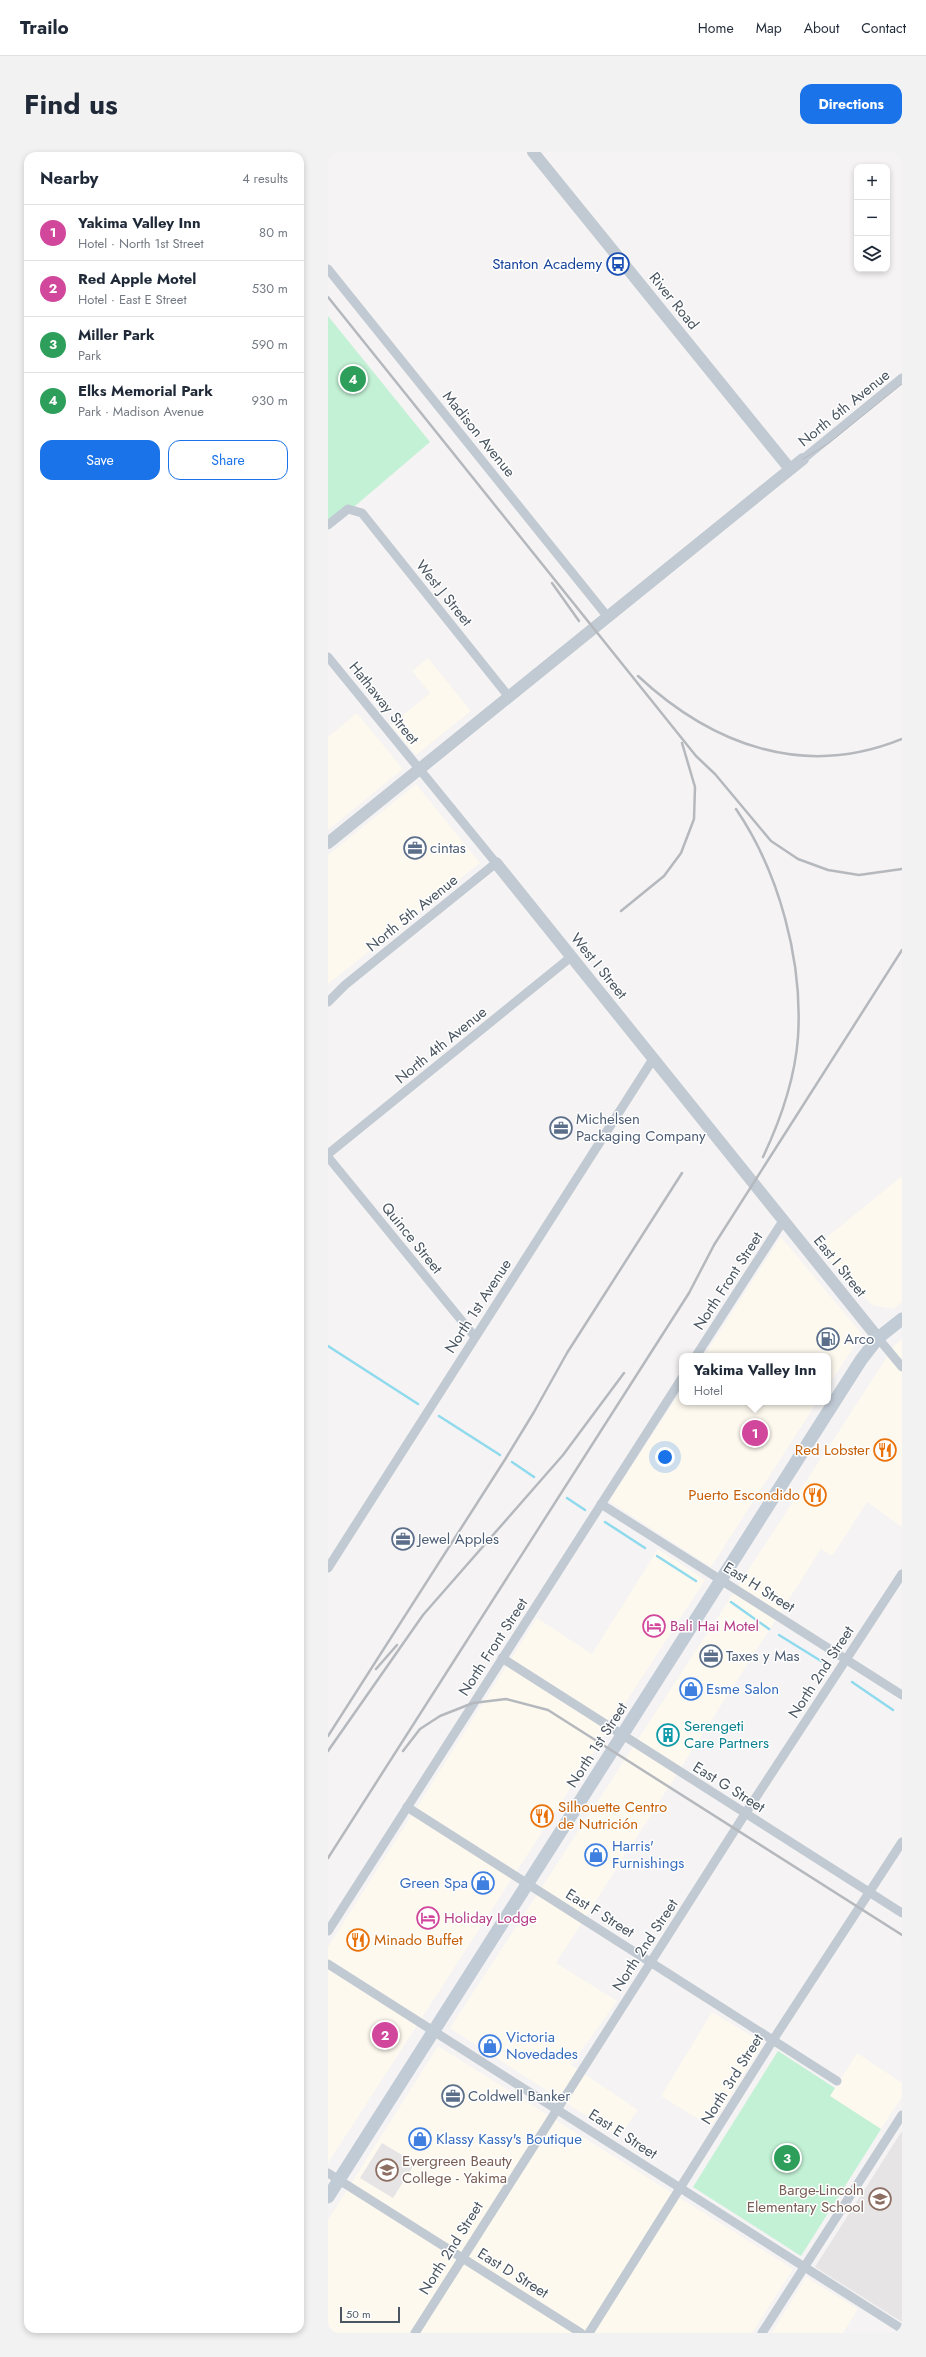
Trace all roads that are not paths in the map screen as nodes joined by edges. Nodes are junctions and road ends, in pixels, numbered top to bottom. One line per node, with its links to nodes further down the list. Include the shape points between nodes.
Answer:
1 (533, 152): 5 (street, River Road)
2 (328, 269): 7 (street, Madison Avenue)
3 (902, 378): 4 (street, North 6th Avenue)
4 (803, 459): 5 (street)
5 (790, 469): 7 (street)
6 (328, 525): 9 (street, West J Street, via 344,512 355,510 362,513)
7 (607, 616): 9 (street)
8 (328, 657): 10 (street, Hathaway Street)
9 (508, 697): 10 (street)
10 (419, 768): 11 (street); 12 (street, West I Street)
11 (328, 843)
12 (496, 863): 13 (street, West I Street); 14 (street, North 5th Avenue)
13 (571, 958): 17 (street, West I Street); 18 (street, North 4th Avenue)
14 (346, 985): 15 (street, North 5th Avenue); 16 (street, North 5th Avenue)
15 (328, 993)
16 (328, 1002)
17 (653, 1059): 20 (street, West I Street); 23 (street, North 1st Avenue)
18 (328, 1154)
19 (328, 1157): 23 (street, Quince Street)
20 (753, 1184): 21 (street, East I Street)
21 (783, 1221): 24 (street, East I Street); 25 (street, North Front Street)
22 (902, 1319): 24 (main road, North 1st Street)
23 (475, 1337): 29 (street, North 1st Avenue)
24 (878, 1338): 26 (street, East I Street); 31 (main road, North 1st Street, via 861,1360)
25 (698, 1353)
26 (902, 1368)
27 (679, 1383): 28 (street, North Front Street)
28 (601, 1504): 31 (street, East H Street); 32 (street, North Front Street)
29 (328, 1568)
30 (902, 1574): 33 (street, North 2nd Street)
31 (722, 1580): 33 (street, East H Street); 35 (main road, North 1st Street)
32 (502, 1658): 35 (street, East G Street); 36 (street, North Front Street)
33 (846, 1659): 34 (street, East H Street); 37 (street, North 2nd Street)
34 (902, 1694)
35 (622, 1736): 37 (street, East G Street); 39 (main road, North 1st Street)
36 (407, 1807): 39 (street, East F Street); 42 (street, North Front Street)
37 (745, 1814): 40 (street, East G Street); 43 (street, North 2nd Street)
38 (902, 1842): 40 (street, North 3rd Street)
39 (528, 1884): 43 (street, East F Street); 45 (main road, North 1st Street)
40 (869, 1892): 41 (street, East G Street); 46 (street, North 3rd Street)
41 (902, 1913)
42 (328, 1931)
43 (651, 1962): 46 (street, East F Street); 48 (street, North 2nd Street)
44 (328, 1964): 45 (street, East E Street)
45 (434, 2032): 48 (street, East E Street); 50 (main road, North 1st Street)
46 (774, 2040): 47 (street, East F Street); 51 (street, North 3rd Street)
47 (838, 2081)
48 (558, 2108): 51 (street, East E Street); 53 (street, North 2nd Street)
49 (901, 2118): 54 (street)
50 (334, 2176): 52 (main road, North 1st Street); 53 (street, East D Street)
51 (681, 2187): 54 (street, East E Street); 58 (street, North 3rd Street)
52 (328, 2198)
53 (462, 2257): 56 (street, North 2nd Street); 57 (street, East D Street)
54 (804, 2266): 55 (street, East E Street); 59 (street)
55 (902, 2329)
56 (415, 2333)
57 (581, 2333)
58 (590, 2333)
59 (762, 2333)

